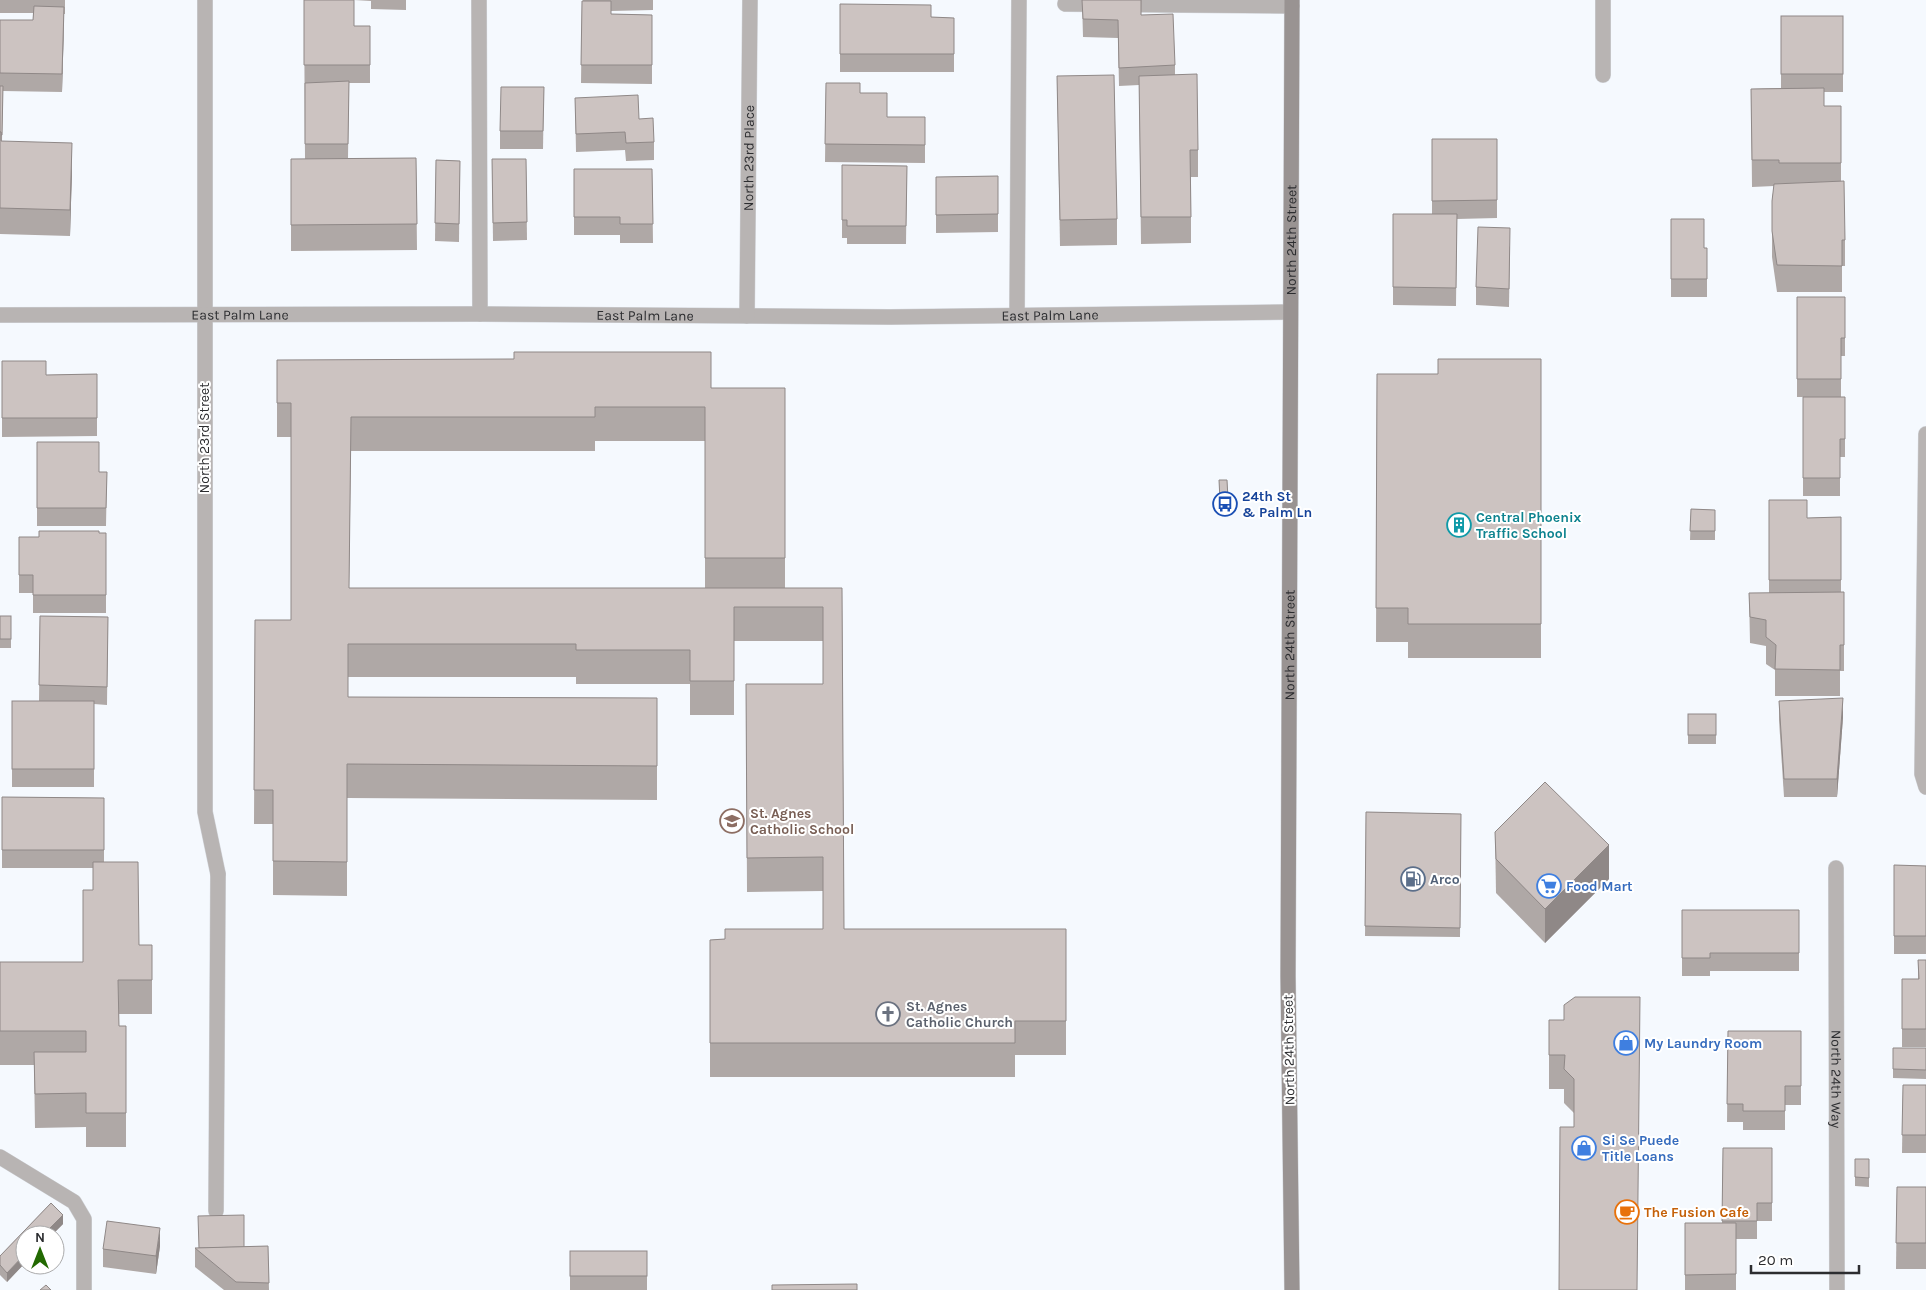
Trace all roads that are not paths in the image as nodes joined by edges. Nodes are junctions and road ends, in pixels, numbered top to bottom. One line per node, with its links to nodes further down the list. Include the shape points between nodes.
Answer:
1 (205, 0): 13 (street, North 23rd Street)
2 (479, 0): 10 (street)
3 (750, 0): 14 (street, North 23rd Place)
4 (1019, 0): 12 (street)
5 (1066, 0): 7 (street, via 1066,4)
6 (1603, 0): 8 (street)
7 (1292, 3): 9 (main road, North 24th Street)
8 (1603, 75)
9 (1290, 312): 12 (street, East Palm Lane); 21 (main road, North 24th Street, via 1288,986)
10 (480, 314): 13 (street, East Palm Lane); 14 (street, East Palm Lane)
11 (0, 315): 13 (street, East Palm Lane)
12 (1017, 315): 14 (street, East Palm Lane)
13 (204, 316): 19 (street, North 23rd Street, via 205,812 218,874)
14 (747, 316)
15 (1926, 434): 16 (street, via 1922,774)
16 (1926, 786)
17 (1836, 868): 22 (street, North 24th Way)
18 (0, 1157): 20 (street, via 74,1202 84,1219)
19 (216, 1211)
20 (84, 1290)
21 (1292, 1290)
22 (1837, 1290)

